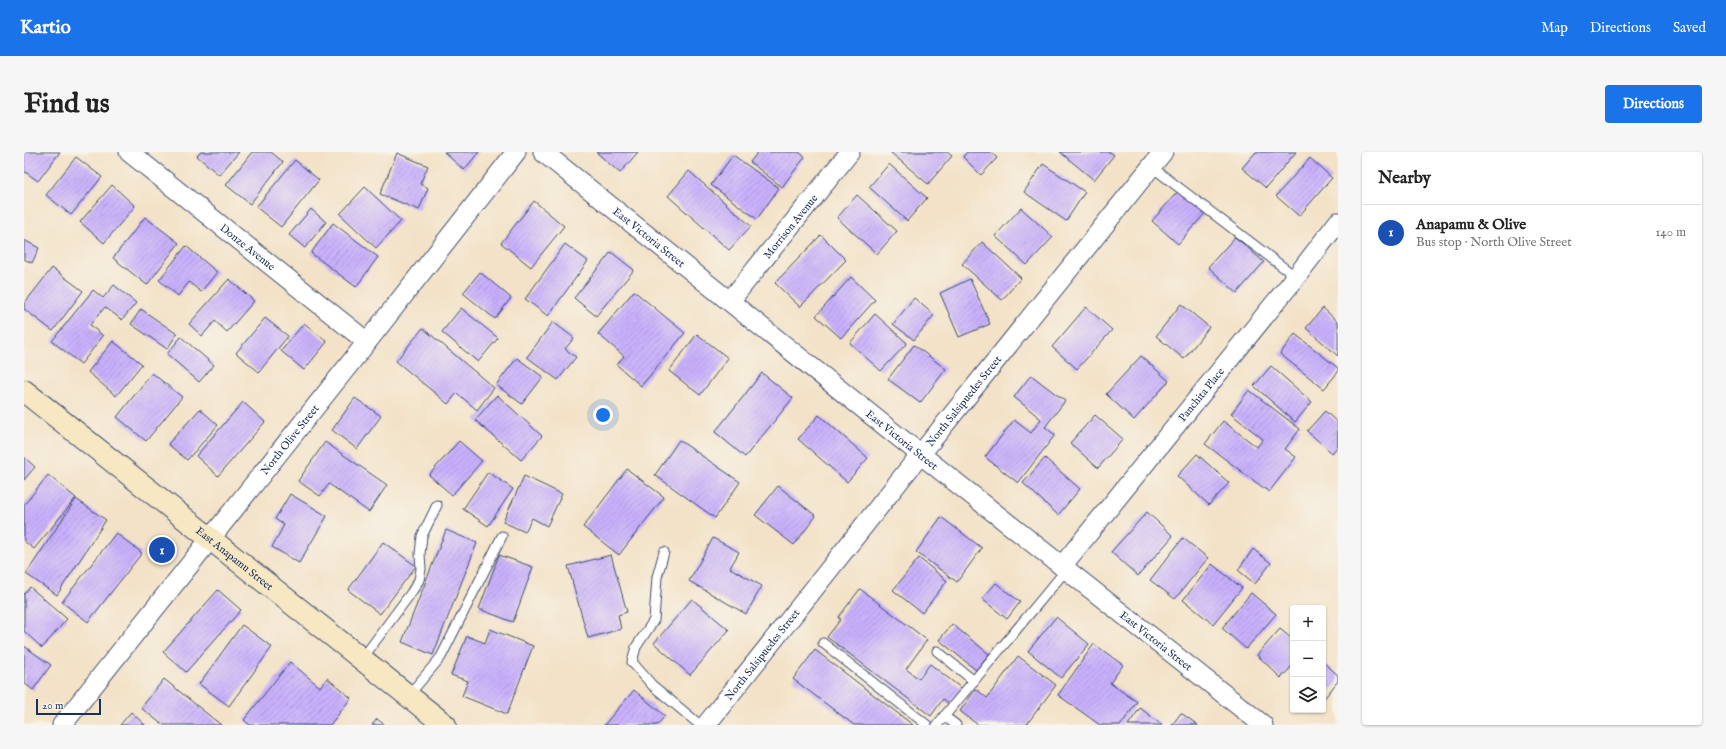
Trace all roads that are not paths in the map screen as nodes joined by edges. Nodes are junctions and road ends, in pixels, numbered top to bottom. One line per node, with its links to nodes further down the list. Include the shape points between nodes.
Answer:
1 (129, 152): 9 (street, Donze Avenue)
2 (516, 152): 9 (street, North Olive Street)
3 (543, 152): 8 (street, East Victoria Street)
4 (850, 152): 8 (street, Morrison Avenue)
5 (1157, 159): 7 (lane); 11 (street, North Salsipuedes Street)
6 (1338, 222): 7 (street, Panchita Place)
7 (1296, 277): 16 (street, Panchita Place)
8 (730, 301): 11 (street, East Victoria Street)
9 (367, 342): 14 (street, North Olive Street)
10 (24, 391): 14 (main road, East Anapamu Street)
11 (920, 454): 16 (street, East Victoria Street); 26 (street, North Salsipuedes Street)
12 (437, 505): 19 (lane, via 422,536 419,580)
13 (502, 536): 21 (lane, via 441,656)
14 (210, 539): 19 (main road, East Anapamu Street); 23 (street, North Olive Street)
15 (664, 552): 25 (lane, via 657,577 654,620 636,647 632,662 652,685)
16 (1064, 568): 20 (lane); 30 (street, East Victoria Street)
17 (823, 642): 27 (lane)
18 (937, 651): 20 (lane)
19 (362, 659): 21 (main road, East Anapamu Street)
20 (974, 681): 22 (lane)
21 (408, 696): 24 (main road, East Anapamu Street)
22 (944, 716): 28 (lane); 29 (lane)
23 (62, 725)
24 (445, 725)
25 (700, 725)
26 (706, 725)
27 (927, 725)
28 (937, 725)
29 (956, 725)
30 (1263, 725)

